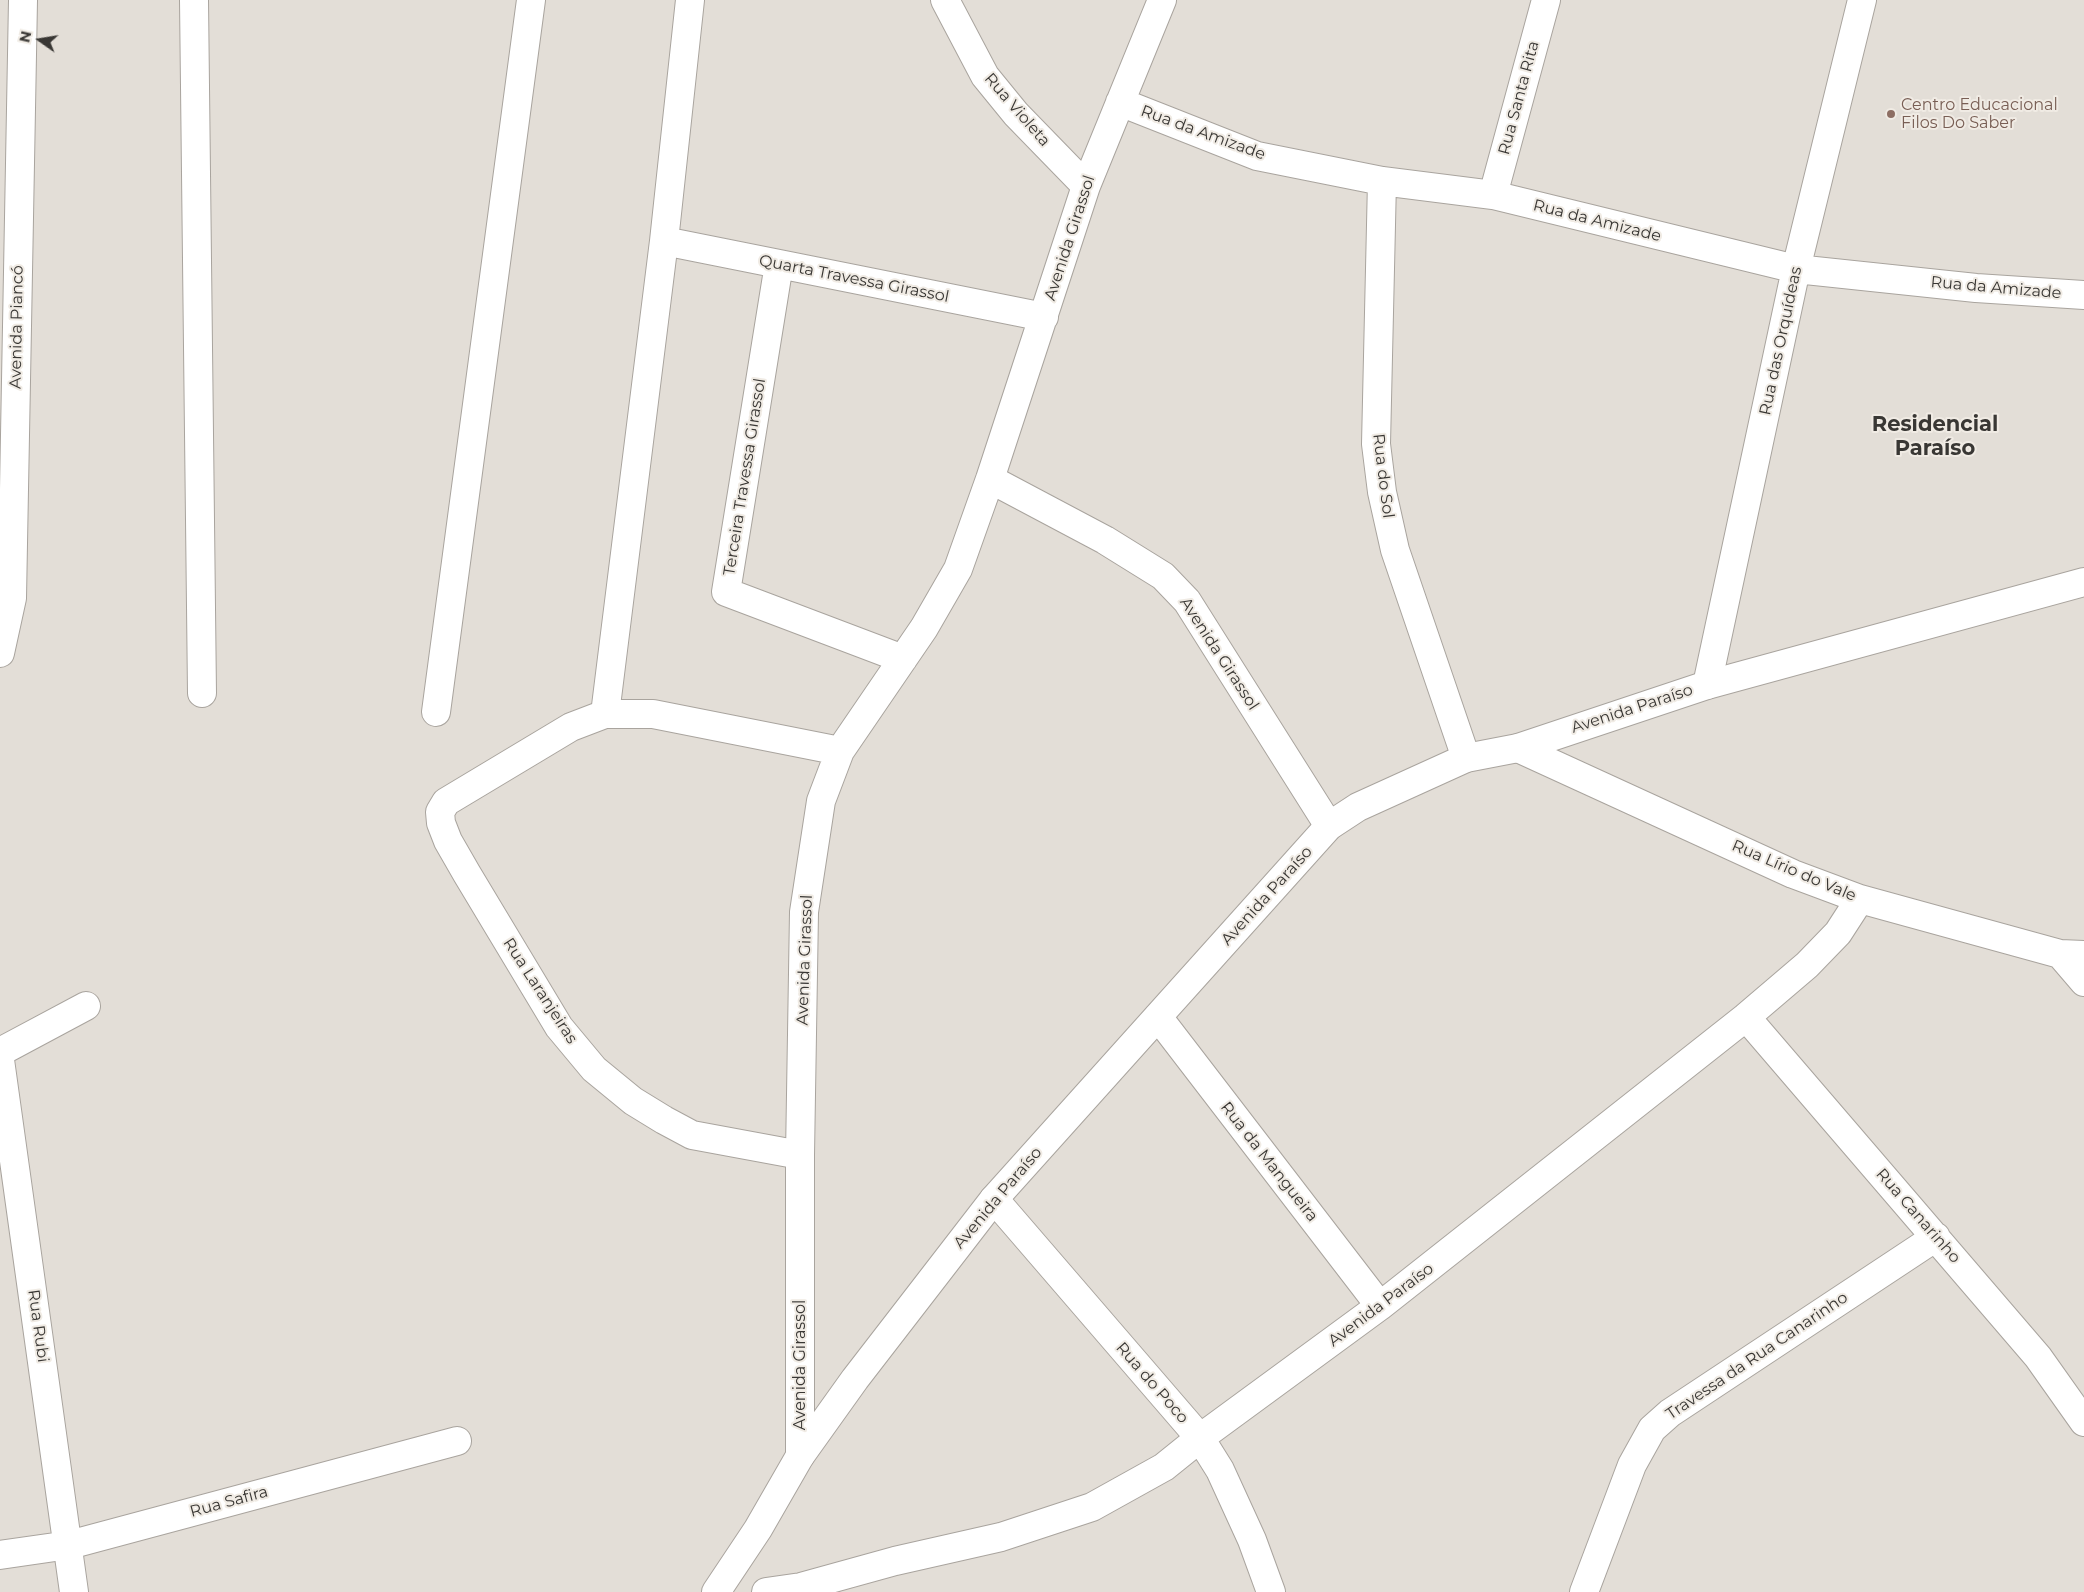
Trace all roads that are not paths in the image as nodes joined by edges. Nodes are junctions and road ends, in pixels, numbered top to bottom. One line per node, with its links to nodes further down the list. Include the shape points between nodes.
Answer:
1 (23, 0): 20 (street, Avenida Piancó, via 12,598)
2 (194, 0): 23 (street)
3 (531, 0): 24 (street)
4 (690, 0): 13 (street)
5 (945, 0): 11 (street, Rua Violeta, via 985,76 1016,114)
6 (1162, 0): 9 (street, Avenida Girassol)
7 (1546, 0): 12 (street, Rua Santa Rita)
8 (1862, 0): 15 (street, Rua das Orquídeas)
9 (1120, 102): 10 (street, Rua da Amizade, via 1257,156); 11 (street, Avenida Girassol)
10 (1382, 181): 12 (street, Rua da Amizade); 28 (street, Rua do Sol, via 1376,444 1382,492 1395,550)
11 (1086, 186): 17 (street, Avenida Girassol)
12 (1493, 196): 15 (street, Rua da Amizade)
13 (664, 241): 14 (street, Quarta Travessa Girassol); 25 (street)
14 (779, 264): 17 (street, Quarta Travessa Girassol); 21 (street, Terceira Travessa Girassol, via 726,592)
15 (1796, 268): 16 (street, Rua da Amizade, via 1976,288); 22 (street, Rua das Orquídeas)
16 (2084, 295)
17 (1044, 317): 18 (street, Avenida Girassol)
18 (990, 480): 21 (street, Avenida Girassol, via 958,569); 29 (street, Avenida Girassol, via 1105,540 1163,576 1187,601)
19 (2084, 582): 22 (street, Avenida Paraíso)
20 (0, 653)
21 (903, 659): 27 (street, Avenida Girassol)
22 (1707, 685): 26 (street, Avenida Paraíso)
23 (202, 693)
24 (436, 712)
25 (606, 714): 27 (street, via 653,714); 38 (street, Rua Laranjeiras, via 571,727 446,802 440,812 448,841 559,1027 594,1069 634,1101 692,1135)
26 (1518, 748): 28 (street, Avenida Paraíso); 30 (street, Rua Lírio do Vale, via 1793,874)
27 (840, 751): 38 (street, Avenida Girassol, via 821,802 804,912)
28 (1466, 758): 29 (street, Avenida Paraíso, via 1358,807)
29 (1329, 826): 34 (street, Avenida Paraíso)
30 (1860, 899): 31 (street, Rua Lírio do Vale); 35 (street, Avenida Paraíso, via 1838,933 1807,966)
31 (2072, 954): 32 (street)
32 (2084, 982)
33 (86, 1006): 36 (street)
34 (1158, 1017): 39 (street, Avenida Paraíso); 41 (street, Rua da Mangueira)
35 (1746, 1017): 40 (street, Rua Canarinho); 41 (street, Avenida Paraíso)
36 (0, 1052)
37 (0, 1060): 46 (street, Rua Rubi)
38 (800, 1155): 45 (street, Avenida Girassol)
39 (994, 1199): 43 (street, Rua do Poco); 45 (street, Avenida Paraíso)
40 (1936, 1237): 42 (street, Rua Canarinho, via 2038,1357); 52 (street, Travessa da Rua Canarinho, via 1670,1413 1652,1430 1632,1465)
41 (1380, 1306): 43 (street, Avenida Paraíso)
42 (2084, 1422)
43 (1200, 1438): 50 (street, Avenida Paraíso, via 1164,1467 1092,1507 1000,1537 801,1587); 51 (street, Rua do Poco, via 1220,1470 1252,1540)
44 (457, 1440): 46 (street, Rua Safira)
45 (800, 1456): 49 (street, Avenida Paraíso)
46 (69, 1545): 47 (street, Rua Safira); 48 (street, Rua Rubi)
47 (0, 1554)
48 (74, 1592)
49 (716, 1592)
50 (766, 1592)
51 (1271, 1592)
52 (1584, 1592)

